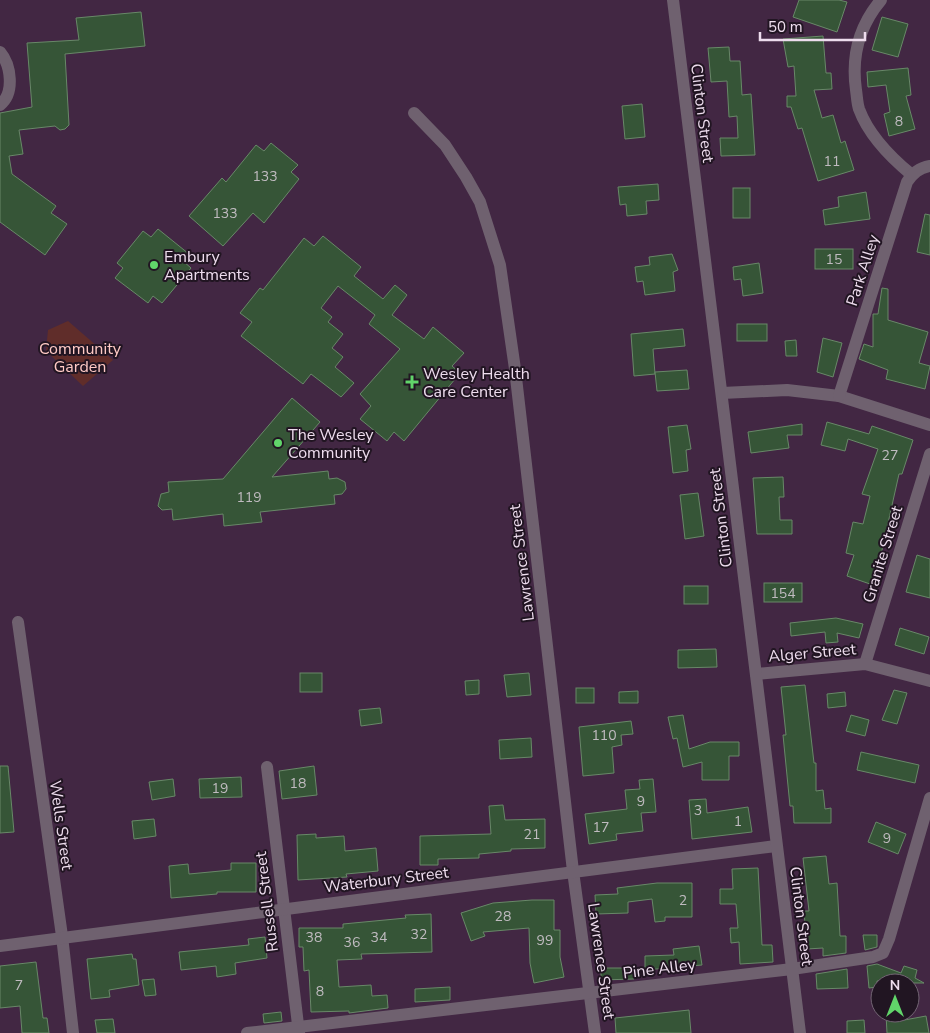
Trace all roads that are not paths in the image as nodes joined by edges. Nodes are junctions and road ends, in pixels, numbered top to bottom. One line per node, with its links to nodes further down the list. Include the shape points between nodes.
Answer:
1 (673, 0): 8 (street, Clinton Street)
2 (881, 0): 7 (street, via 856,42 854,76 859,108 874,136 892,159)
3 (0, 52): 4 (street, via 5,58 10,82 8,94)
4 (0, 105)
5 (414, 113): 19 (street, Lawrence Street, via 445,145 466,177 480,202 500,265)
6 (930, 166): 7 (street)
7 (912, 175): 9 (street, Park Alley, via 907,182)
8 (722, 393): 9 (street, via 787,390); 14 (street, Clinton Street)
9 (838, 396): 10 (street)
10 (930, 425)
11 (930, 454): 13 (street, Granite Street)
12 (18, 622): 21 (street, Wells Street)
13 (865, 664): 14 (street, Alger Street); 15 (street, Alger Street)
14 (756, 674): 18 (street, Clinton Street)
15 (930, 681)
16 (267, 767): 20 (street, Russell Street)
17 (930, 798): 23 (street, Pine Alley, via 883,953)
18 (776, 846): 19 (street, Waterbury Street); 23 (street, Clinton Street)
19 (573, 871): 20 (street, Waterbury Street); 24 (street, Lawrence Street)
20 (283, 909): 21 (street, Waterbury Street); 25 (street, Russell Street)
21 (62, 936): 22 (street, Waterbury Street); 26 (street, Wells Street)
22 (0, 946)
23 (792, 969): 24 (street, Pine Alley); 29 (street, Clinton Street)
24 (590, 992): 25 (street, Pine Alley); 28 (street, Lawrence Street)
25 (298, 1029): 27 (street, Pine Alley)
26 (73, 1033)
27 (247, 1033)
28 (595, 1033)
29 (800, 1033)

